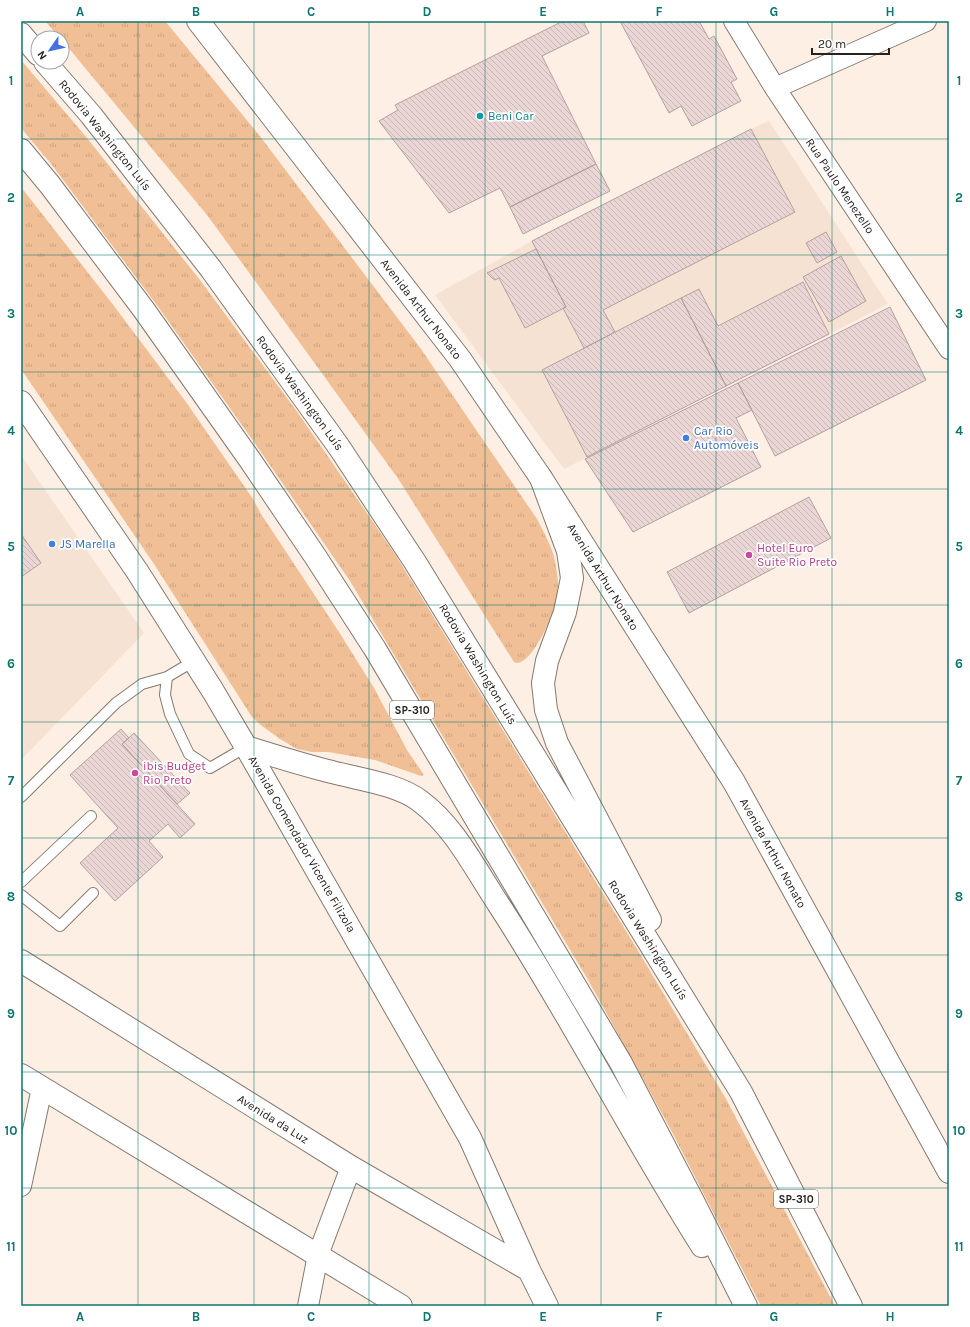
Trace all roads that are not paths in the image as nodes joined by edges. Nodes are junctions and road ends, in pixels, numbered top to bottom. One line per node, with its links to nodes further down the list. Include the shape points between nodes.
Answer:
1 (198, 21): 11 (main road, Avenida Arthur Nonato, via 460,359)
2 (734, 21): 7 (street, Rua Paulo Menezello)
3 (926, 21): 7 (street)
4 (21, 34): 5 (main road)
5 (30, 45)
6 (52, 70): 23 (main road, Rodovia Washington Luís / SP-310, via 91,115 211,269 339,447 415,562)
7 (775, 88): 9 (street, Rua Paulo Menezello)
8 (21, 150): 33 (main road, SP-310, via 144,310 255,467 375,649 620,1062)
9 (947, 343)
10 (21, 402): 12 (main road, Avenida Comendador Vicente Filizola, via 138,571)
11 (541, 478): 23 (main road, via 568,551 572,578 565,612 547,661 543,682 546,710 557,743); 25 (main road, Avenida Arthur Nonato, via 734,782)
12 (194, 661): 13 (lane); 14 (main road, Avenida Comendador Vicente Filizola)
13 (167, 677): 14 (lane, via 165,695 170,714 189,754 210,768); 15 (lane, via 142,684 116,703)
14 (246, 747): 28 (main road, Avenida Comendador Vicente Filizola, via 470,1138); 32 (main road, via 292,762 397,788 419,800 447,826 528,950 672,1200)
15 (21, 797)
16 (91, 816): 17 (lane)
17 (21, 882)
18 (93, 893): 19 (lane, via 60,926)
19 (21, 894)
20 (21, 961): 24 (main road, Avenida da Luz)
21 (21, 1075): 22 (main road)
22 (42, 1088): 26 (street); 27 (main road)
23 (741, 1092): 34 (main road, Rodovia Washington Luís / SP-310)
24 (351, 1167): 27 (street); 28 (main road, Avenida da Luz)
25 (949, 1172)
26 (21, 1186)
27 (318, 1255): 29 (street); 30 (main road)
28 (529, 1270): 31 (main road, Avenida Comendador Vicente Filizola)
29 (308, 1306)
30 (401, 1306)
31 (547, 1306)
32 (739, 1306)
33 (746, 1306)
34 (851, 1306)

